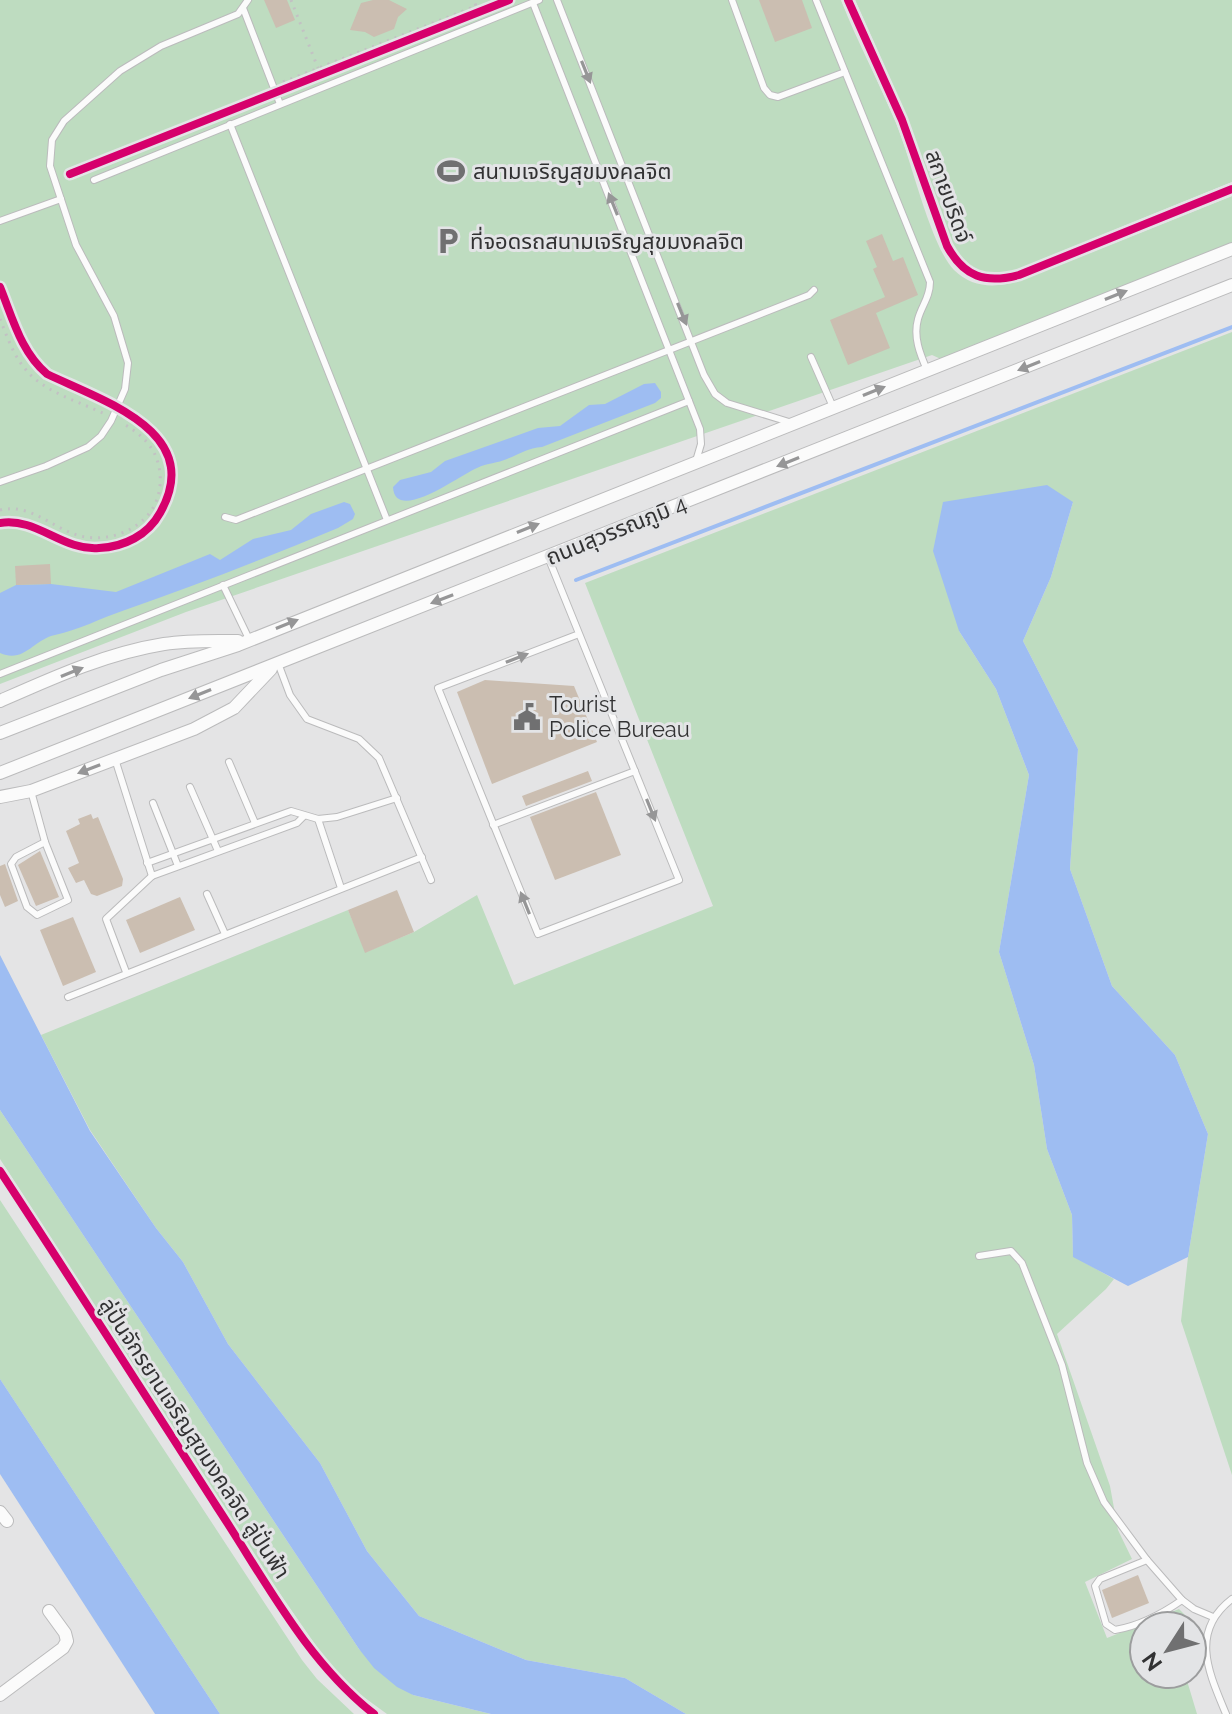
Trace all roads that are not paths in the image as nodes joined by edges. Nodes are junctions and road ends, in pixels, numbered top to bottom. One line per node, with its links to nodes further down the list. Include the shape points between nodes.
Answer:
1 (248, 0): 6 (lane)
2 (557, 0): 16 (lane, one-way to 16)
3 (732, 0): 7 (lane, via 770,95 778,97)
4 (816, 0): 7 (lane)
5 (536, 1): 8 (lane); 17 (lane, one-way to 5)
6 (243, 8): 8 (lane); 11 (lane, via 120,71 64,121 52,140 50,166)
7 (845, 72): 19 (lane, via 930,282 917,321 917,349)
8 (280, 104): 9 (lane)
9 (230, 124): 10 (lane); 24 (lane)
10 (94, 180)
11 (61, 199): 12 (lane); 25 (lane, via 76,245 114,316 128,363 125,389 111,421 88,447)
12 (0, 221)
13 (1232, 249): 19 (street, ถนนสุวรรณภูมิ 4, one-way to 13)
14 (1232, 285): 28 (street, ถนนสุวรรณภูมิ 4, one-way to 28)
15 (814, 290): 16 (lane)
16 (693, 341): 17 (lane); 22 (lane, via 715,394 727,403)
17 (671, 350): 20 (lane); 24 (lane)
18 (811, 357): 21 (lane)
19 (927, 370): 21 (street, ถนนสุวรรณภูมิ 4, one-way to 19)
20 (689, 401): 23 (lane, via 700,429); 27 (lane)
21 (833, 407): 22 (street, ถนนสุวรรณภูมิ 4)
22 (792, 423): 23 (street, ถนนสุวรรณภูมิ 4)
23 (696, 461): 31 (street, ถนนสุวรรณภูมิ 4, one-way to 23)
24 (367, 471): 26 (lane, via 236,520); 27 (lane)
25 (0, 482)
26 (225, 517)
27 (387, 520): 29 (lane)
28 (548, 557): 30 (lane); 32 (street, ถนนสุวรรณภูมิ 4, one-way to 32)
29 (223, 585): 31 (lane); 33 (lane)
30 (579, 634): 38 (lane); 48 (lane, one-way to 30, via 438,688)
31 (248, 640): 34 (street, one-way to 31, via 139,649); 35 (street, ถนนสุวรรณภูมิ 4)
32 (277, 664): 36 (street, via 234,708); 39 (street, ถนนสุวรรณภูมิ 4, one-way to 39); 43 (lane, via 301,713 371,748)
33 (0, 674)
34 (0, 701)
35 (0, 733)
36 (115, 759): 41 (street, one-way to 41); 54 (lane)
37 (229, 762): 47 (lane)
38 (635, 771): 48 (lane); 48 (lane, one-way to 48, via 679,880 538,934)
39 (0, 773)
40 (190, 787): 49 (lane)
41 (31, 791): 42 (street); 50 (lane)
42 (0, 797)
43 (397, 798): 46 (lane); 53 (lane)
44 (153, 803): 52 (lane)
45 (304, 816): 46 (lane); 47 (lane, via 291,811); 51 (lane)
46 (318, 819): 58 (lane)
47 (255, 823): 49 (lane)
48 (493, 825)
49 (213, 839): 51 (lane); 52 (lane)
50 (45, 842): 50 (lane, via 68,900 37,915 27,907 11,862)
51 (218, 851): 55 (lane)
52 (173, 853): 54 (lane); 55 (lane)
53 (422, 857): 57 (lane); 58 (lane)
54 (147, 863): 56 (lane)
55 (178, 866): 56 (lane)
56 (152, 876): 61 (lane, via 106,919)
57 (431, 880)
58 (341, 888): 60 (lane)
59 (207, 894): 60 (lane)
60 (225, 934): 61 (lane)
61 (126, 972): 62 (lane)
62 (68, 997)
63 (979, 1256): 64 (lane, via 1011,1251 1022,1263 1062,1365 1087,1463 1104,1502)
64 (1147, 1560): 66 (lane); 66 (lane, via 1100,1579 1095,1586 1106,1624 1123,1629)
65 (1232, 1599): 68 (lane)
66 (1182, 1600): 68 (lane)
67 (49, 1611): 69 (street, via 65,1633 63,1648)
68 (1213, 1617): 70 (lane, via 1207,1659)
69 (0, 1695)
70 (1226, 1714)

